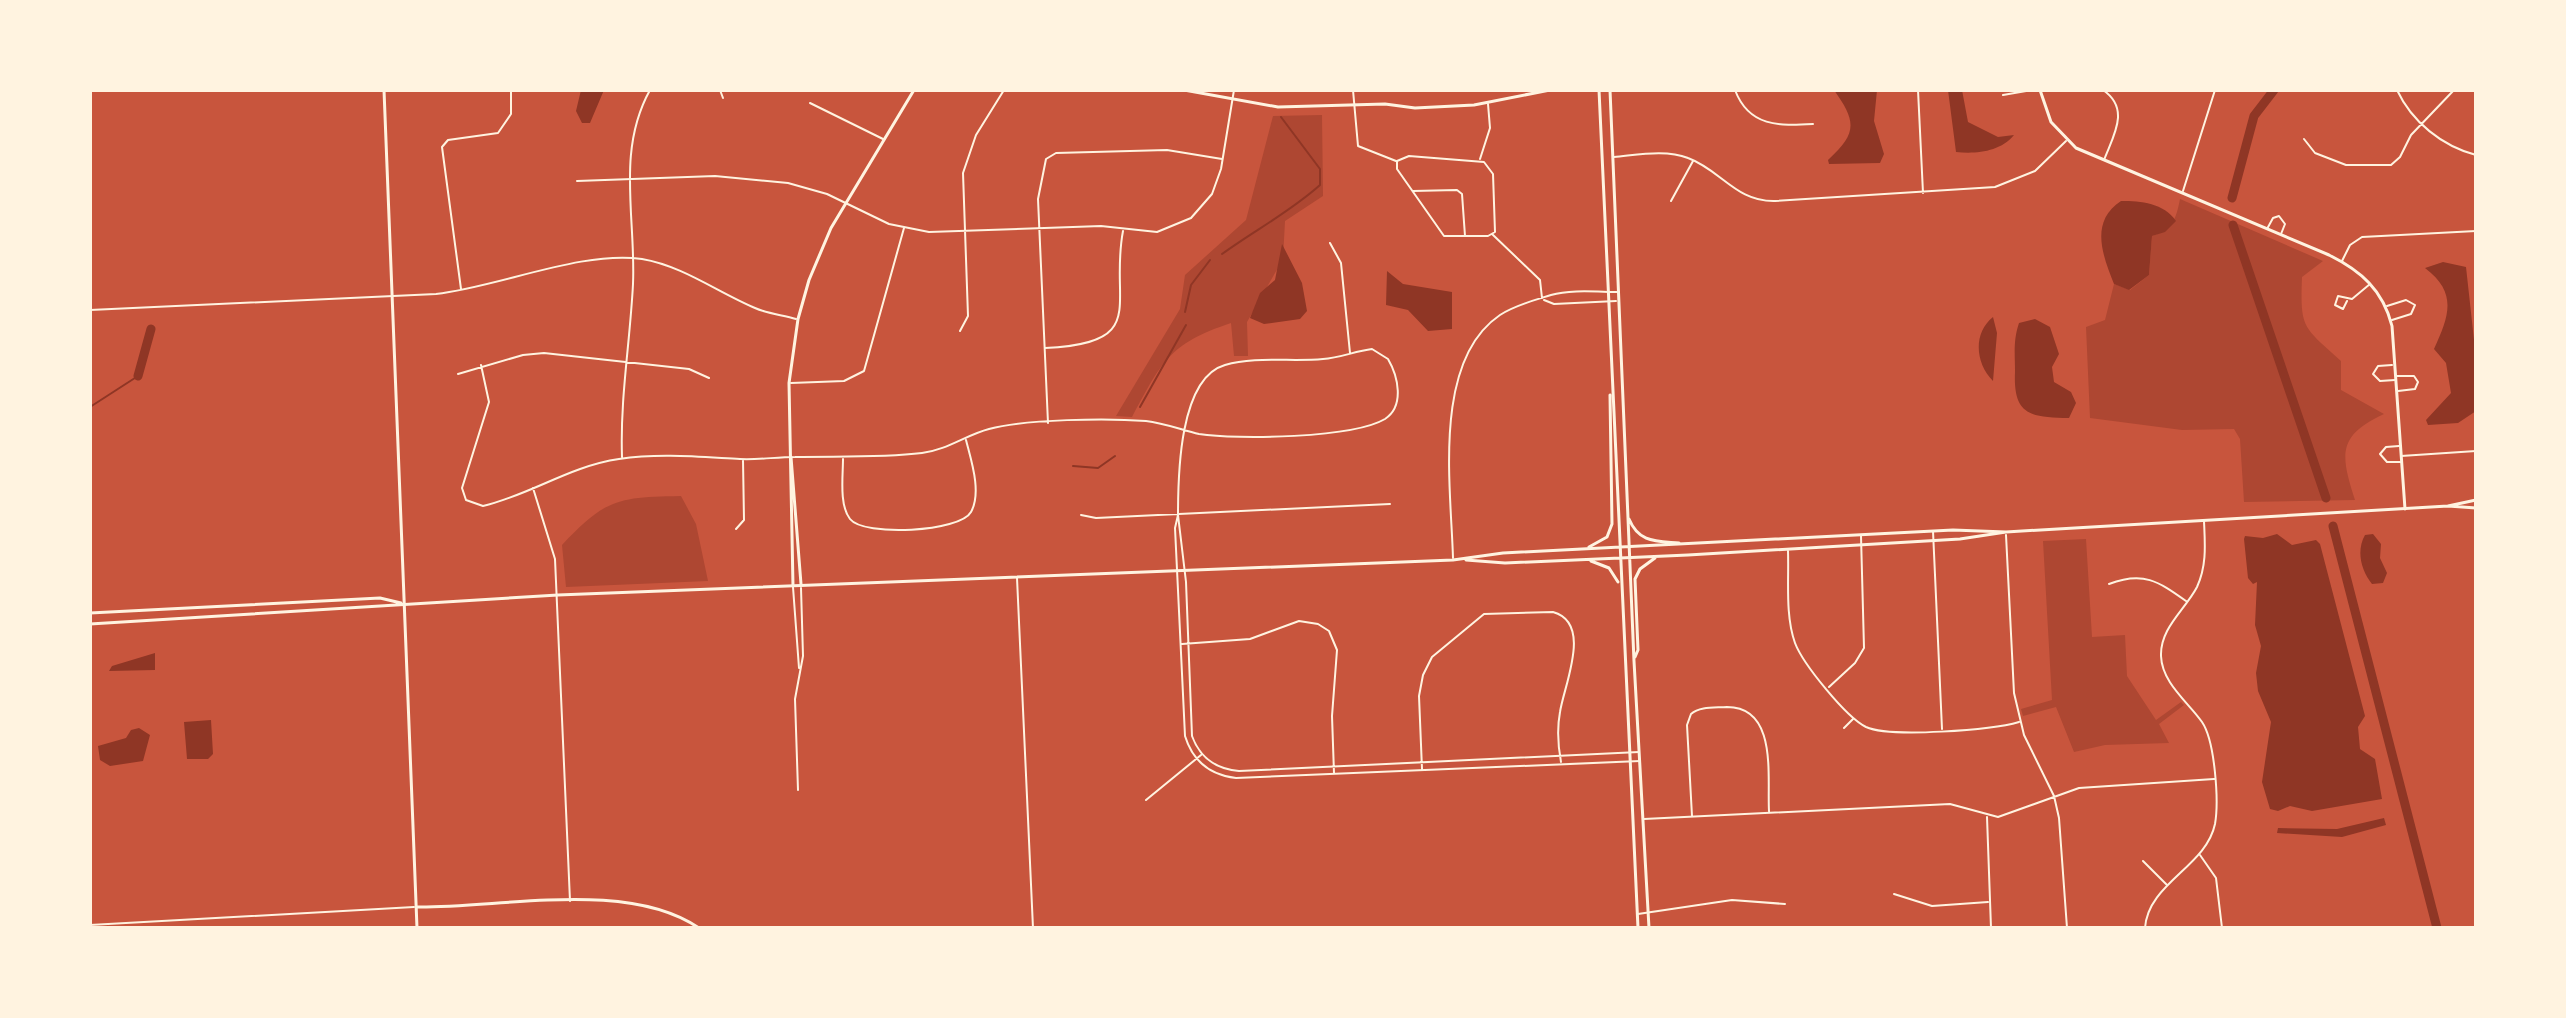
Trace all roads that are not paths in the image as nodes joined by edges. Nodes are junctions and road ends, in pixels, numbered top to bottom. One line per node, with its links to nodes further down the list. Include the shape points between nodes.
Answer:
1 (384, 90): 62 (main road)
2 (511, 90): 59 (street, via 511,114 498,133 450,140 442,147)
3 (650, 90): 39 (street, via 634,124)
4 (720, 90): 22 (street)
5 (914, 90): 30 (main road)
6 (1004, 90): 51 (street, via 965,160)
7 (1184, 90): 23 (main road)
8 (1234, 90): 23 (street)
9 (1353, 90): 26 (street)
10 (1550, 90): 25 (main road)
11 (1599, 90): 60 (main road)
12 (1610, 90): 33 (main road)
13 (1735, 90): 28 (street, via 1748,112 1764,123)
14 (1918, 90): 42 (street)
15 (2032, 90): 21 (street)
16 (2040, 90): 31 (main road, via 2051,122)
17 (2103, 90): 37 (street, via 2114,99 2119,114)
18 (2215, 90): 43 (street)
19 (2397, 90): 27 (street)
20 (2454, 90): 27 (street)
21 (2003, 95)
22 (723, 98)
23 (1233, 100): 26 (main road, via 1278,107); 34 (street)
24 (810, 103): 30 (street)
25 (1488, 103): 26 (main road); 35 (street, via 1490,128)
26 (1354, 105): 38 (street, via 1358,146)
27 (2422, 123): 29 (street, via 2400,157 2385,166 2338,163 2309,149); 32 (street, via 2448,144)
28 (1813, 124)
29 (2304, 139)
30 (884, 140): 45 (main road)
31 (2067, 140): 37 (main road); 42 (street, via 2035,171 2009,184)
32 (2476, 155)
33 (1613, 157): 36 (street, via 1669,154); 61 (main road)
34 (1223, 159): 47 (street, via 1167,150 1056,153 1046,159); 49 (street, via 1218,182 1191,218 1144,233)
35 (1480, 159): 38 (street, via 1409,156); 52 (street, via 1493,174)
36 (1694, 160): 42 (street, via 1735,191 1764,202); 44 (street)
37 (2104, 160): 43 (main road)
38 (1397, 161): 41 (street)
39 (629, 178): 40 (street); 45 (street, via 715,176 788,183); 56 (street)
40 (577, 181)
41 (1412, 191): 54 (street, via 1444,236); 54 (street, via 1462,194)
42 (1923, 193)
43 (2182, 193): 48 (main road)
44 (1671, 201)
45 (845, 204): 46 (street); 69 (main road, via 819,253)
46 (904, 228): 51 (street); 80 (street, via 864,371 844,381)
47 (1039, 228): 49 (street); 51 (street); 72 (street)
48 (2267, 229): 53 (main road); 53 (street, via 2273,218 2283,217)
49 (1123, 230): 72 (street, via 1121,308 1113,327 1088,345)
50 (2476, 231): 57 (street, via 2362,237)
51 (965, 232): 71 (street, via 968,316)
52 (1492, 234): 54 (street); 63 (street, via 1540,280)
53 (2281, 235): 57 (main road)
54 (1465, 237)
55 (1330, 243): 73 (street, via 1341,263)
56 (632, 258): 59 (street, via 587,261); 69 (street, via 672,267 757,309); 74 (street)
57 (2341, 261): 58 (main road)
58 (2371, 284): 66 (street); 67 (main road)
59 (462, 291): 62 (street)
60 (1608, 292): 61 (street); 63 (street, via 1553,294); 64 (main road)
61 (1619, 292): 65 (main road)
62 (392, 296): 68 (street); 129 (main road)
63 (1542, 300): 64 (street); 118 (street, via 1512,308 1489,324 1461,369 1450,451)
64 (1608, 301): 65 (street); 81 (main road)
65 (1619, 301): 101 (main road)
66 (2347, 301)
67 (2386, 307): 70 (main road); 70 (street, via 2406,300 2415,305 2411,314)
68 (90, 310)
69 (798, 319): 80 (main road)
70 (2390, 320): 75 (main road)
71 (960, 331)
72 (1045, 348): 83 (street)
73 (1350, 354): 84 (street, via 1219,367 1198,388); 84 (street, via 1378,350 1391,364 1398,400 1377,422 1340,432 1258,436)
74 (624, 362): 76 (street, via 534,353); 78 (street, via 689,369); 90 (street)
75 (2395, 364): 79 (main road); 79 (street, via 2378,366 2373,374 2380,381)
76 (481, 365): 77 (street); 93 (street, via 489,402 462,488 466,500 483,506)
77 (458, 374)
78 (709, 378)
79 (2396, 378): 82 (main road); 82 (street, via 2414,376 2418,382 2415,389)
80 (789, 383): 88 (main road)
81 (1612, 387): 111 (main road); 112 (main road, via 1612,528 1598,544)
82 (2397, 391): 86 (main road)
83 (1048, 423): 84 (street, via 1137,421); 85 (street, via 998,426)
84 (1186, 430): 100 (street, via 1178,468)
85 (965, 439): 89 (street, via 924,452); 89 (street, via 973,464 972,511 962,523 872,529 854,523 846,511)
86 (2400, 446): 92 (main road); 92 (street, via 2383,448 2380,454 2387,462)
87 (2476, 451): 92 (street)
88 (791, 457): 89 (street); 91 (street); 124 (main road); 125 (main road)
89 (843, 457)
90 (622, 458): 91 (street); 93 (street)
91 (743, 459): 103 (street, via 744,520)
92 (2401, 459): 98 (main road)
93 (533, 488): 127 (street, via 552,542)
94 (2476, 500): 96 (main road)
95 (1390, 504): 100 (street)
96 (2448, 506): 97 (main road); 98 (main road)
97 (2476, 508)
98 (2405, 510): 102 (main road)
99 (1081, 515): 100 (street)
100 (1178, 515): 120 (street); 121 (street)
101 (1628, 516): 108 (main road, via 1646,539); 110 (main road)
102 (2204, 521): 105 (main road); 128 (street, via 2205,559)
103 (736, 529)
104 (1933, 531): 105 (main road); 106 (main road); 107 (street)
105 (2006, 532): 107 (main road); 138 (street, via 2012,672)
106 (1861, 535): 108 (main road); 109 (street)
107 (1934, 541): 109 (main road); 140 (street)
108 (1695, 544): 110 (main road)
109 (1861, 545): 113 (main road); 136 (street, via 1864,648)
110 (1629, 547): 111 (main road); 116 (main road)
111 (1618, 548): 112 (main road); 115 (main road)
112 (1582, 549): 117 (main road)
113 (1788, 549): 114 (main road); 136 (street, via 1792,633 1801,656)
114 (1659, 556): 116 (main road); 134 (main road, via 1635,579)
115 (1619, 558): 116 (main road); 119 (main road); 126 (main road)
116 (1629, 558): 134 (main road)
117 (1462, 559): 118 (main road); 119 (main road)
118 (1453, 560): 121 (main road)
119 (1583, 560): 126 (main road, via 1603,564)
120 (1176, 569): 121 (main road); 122 (main road); 132 (street)
121 (1184, 569): 133 (street)
122 (1017, 576): 125 (main road); 174 (street)
123 (2109, 584): 128 (street, via 2146,576)
124 (793, 586): 125 (main road); 127 (main road); 135 (street)
125 (801, 586): 135 (street)
126 (1620, 586): 141 (main road)
127 (558, 595): 129 (main road); 165 (street)
128 (2187, 601): 153 (street, via 2165,634 2162,665 2207,730)
129 (403, 603): 130 (main road, via 380,598); 131 (main road); 168 (main road)
130 (90, 613)
131 (90, 624)
132 (1181, 644): 133 (street); 145 (street, via 1185,736)
133 (1188, 644): 143 (street, via 1192,736); 150 (street, via 1250,639 1299,621 1329,631 1337,650)
134 (1634, 661): 142 (main road)
135 (799, 669): 154 (street)
136 (1827, 688): 137 (street)
137 (1854, 719): 139 (street); 140 (street, via 1883,732)
138 (2020, 722): 140 (street); 155 (street)
139 (1844, 728)
140 (1942, 730)
141 (1629, 752): 142 (street); 144 (street); 146 (main road)
142 (1640, 752): 147 (main road)
143 (1202, 754): 145 (street); 150 (street, via 1229,770)
144 (1560, 756): 148 (street); 148 (street, via 1560,712 1573,650 1568,620 1550,611 1486,614 1427,665 1419,696); 149 (street)
145 (1196, 759): 152 (street, via 1210,771 1236,778); 156 (street)
146 (1630, 761): 147 (street); 149 (street); 169 (main road)
147 (1640, 761): 160 (main road)
148 (1422, 762): 150 (street); 151 (street)
149 (1561, 763): 151 (street)
150 (1334, 766): 152 (street)
151 (1422, 771): 152 (street)
152 (1334, 774)
153 (2214, 779): 155 (street, via 2091,786); 161 (street, via 2214,826)
154 (798, 790)
155 (2054, 796): 159 (street, via 2006,816); 178 (street, via 2062,835)
156 (1146, 800)
157 (1769, 813): 158 (street); 158 (street, via 1761,724 1740,709 1715,708 1695,711 1688,719); 159 (street, via 1950,804)
158 (1692, 816): 160 (street)
159 (1987, 816): 166 (street)
160 (1643, 819): 170 (main road)
161 (2199, 853): 163 (street); 180 (street, via 2216,878)
162 (2143, 861): 163 (street)
163 (2168, 885): 179 (street, via 2149,910)
164 (1894, 894): 166 (street, via 1932,906)
165 (570, 901): 168 (main road); 173 (main road, via 646,904)
166 (1989, 902): 177 (street)
167 (1785, 904): 170 (street, via 1732,900)
168 (415, 907): 171 (street); 172 (main road)
169 (1637, 914): 170 (street); 175 (main road)
170 (1648, 914): 176 (main road)
171 (90, 925)
172 (417, 928)
173 (699, 928)
174 (1033, 928)
175 (1638, 928)
176 (1649, 928)
177 (1991, 928)
178 (2067, 928)
179 (2145, 928)
180 (2222, 928)

